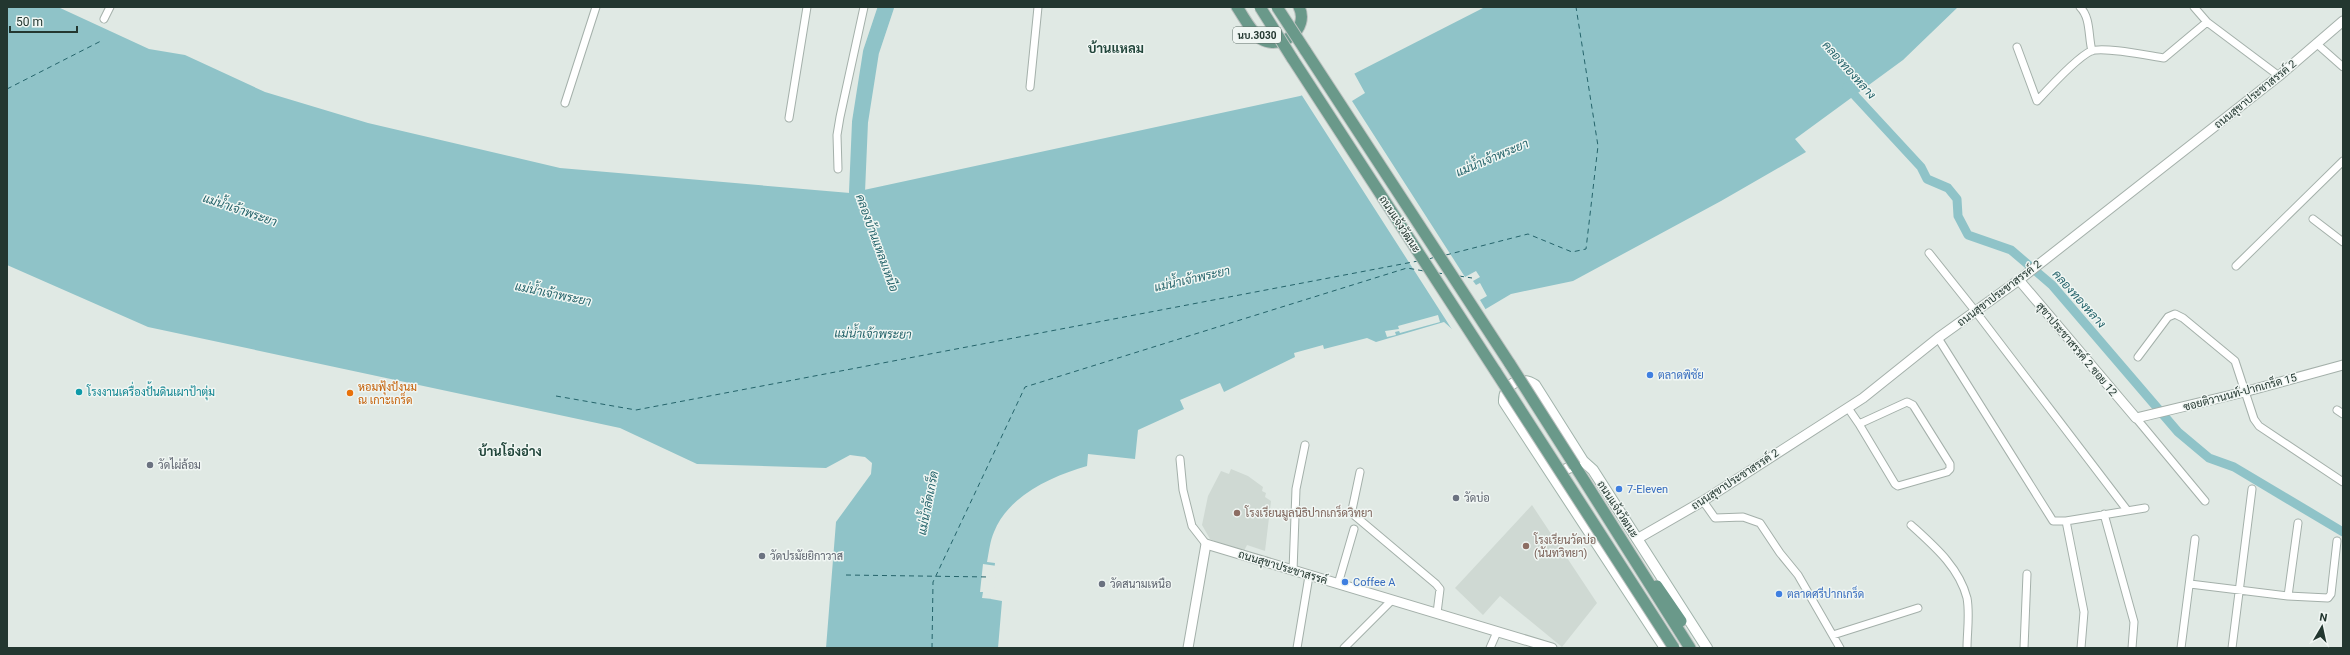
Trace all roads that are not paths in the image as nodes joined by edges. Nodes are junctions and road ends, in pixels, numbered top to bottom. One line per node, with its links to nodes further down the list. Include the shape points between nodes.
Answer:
1 (110, 7): 12 (street)
2 (596, 7): 21 (street)
3 (807, 7): 22 (street)
4 (864, 7): 24 (street, via 838,129)
5 (1038, 7): 20 (street)
6 (1237, 7): 9 (main road, นบ.3030, via 1257,35 1266,41 1276,42 1288,39 1297,30 1302,18)
7 (1260, 7): 77 (main road, ถนนแจ้งวัฒนะ, bridge)
8 (1277, 7): 58 (main road, ถนนแจ้งวัฒนะ, bridge, via 1506,357)
9 (1300, 7)
10 (2080, 7): 17 (street, via 2088,18 2088,38)
11 (2194, 7): 14 (street)
12 (104, 19)
13 (2343, 21): 15 (street, ถนนสุขาประชาสรรค์ 2)
14 (2207, 22): 17 (street, via 2164,58); 19 (street)
15 (2316, 44): 18 (street); 19 (street, ถนนสุขาประชาสรรค์ 2)
16 (2017, 47): 17 (street, via 2037,101 2057,80)
17 (2092, 51)
18 (2343, 67)
19 (2279, 76): 29 (street, ถนนสุขาประชาสรรค์ 2)
20 (1030, 87)
21 (565, 103)
22 (789, 118)
23 (2343, 161): 28 (street)
24 (838, 169)
25 (2313, 219): 26 (street)
26 (2343, 242)
27 (1929, 253): 30 (street)
28 (2236, 266)
29 (2018, 280): 30 (street, ถนนสุขาประชาสรรค์ 2); 36 (street, สุขาประชาสรรค์ 2 ซอย 12)
30 (1976, 312): 31 (street, ถนนสุขาประชาสรรค์ 2); 48 (street)
31 (1938, 338): 35 (street, ถนนสุขาประชาสรรค์ 2); 50 (street, via 2049,517 2053,521)
32 (2138, 357): 34 (street, via 2168,317 2175,314 2234,362)
33 (2343, 365): 34 (street, ซอยติวานนท์-ปากเกร็ด 15)
34 (2244, 392): 36 (street, ซอยติวานนท์-ปากเกร็ด 15); 43 (street, via 2259,426)
35 (1848, 408): 37 (street); 45 (street, ถนนสุขาประชาสรรค์ 2)
36 (2136, 418): 46 (street)
37 (1858, 424): 37 (street, via 1895,484 1903,485 1950,469 1950,464 1910,403 1907,402)
38 (1305, 445): 59 (street, via 1296,489)
39 (1180, 459): 57 (street, via 1183,490 1192,526)
40 (1583, 461): 42 (main road, via 1564,470); 42 (main road, ถนนแจ้งวัฒนะ, via 1535,385 1528,380 1517,381 1504,395 1504,402); 54 (main road, ถนนแจ้งวัฒนะ, via 1588,463)
41 (1360, 472): 68 (street, via 1352,510 1354,515 1436,584 1440,589)
42 (1556, 479): 76 (main road, ถนนแจ้งวัฒนะ, via 1585,528)
43 (2343, 482)
44 (2252, 489): 64 (street)
45 (1702, 501): 54 (street, ถนนสุขาประชาสรรค์ 2); 70 (street, via 1716,518 1743,517 1760,523 1798,575)
46 (2205, 501)
47 (2145, 508): 48 (street)
48 (2127, 510): 49 (street)
49 (2104, 514): 50 (street); 85 (street, via 2134,622)
50 (2066, 521): 84 (street, via 2084,612)
51 (2298, 523): 65 (street)
52 (1911, 525): 82 (street, via 1945,558 1961,582 1967,599)
53 (1354, 529): 62 (street)
54 (1637, 539): 80 (main road, ถนนแจ้งวัฒนะ)
55 (2195, 539): 63 (street)
56 (2337, 541): 65 (street, via 2331,594 2328,598)
57 (1206, 544): 59 (street, ถนนสุขาประชาสรรค์); 71 (street)
58 (1628, 551): 78 (main road, ถนนแจ้งวัฒนะ); 79 (main road, via 1668,599)
59 (1293, 571): 61 (street, ถนนสุขาประชาสรรค์)
60 (2027, 574): 83 (street)
61 (1309, 576): 62 (street, ถนนสุขาประชาสรรค์); 72 (street)
62 (1338, 584): 66 (street, ถนนสุขาประชาสรรค์)
63 (2190, 584): 64 (street); 86 (street)
64 (2238, 591): 65 (street); 87 (street)
65 (2288, 596)
66 (1392, 600): 68 (street, ถนนสุขาประชาสรรค์); 73 (street)
67 (1918, 608): 70 (street)
68 (1437, 613): 69 (street, ถนนสุขาประชาสรรค์)
69 (1498, 632): 74 (street); 75 (street, ถนนสุขาประชาสรรค์)
70 (1833, 635): 81 (street)
71 (1188, 648)
72 (1297, 648)
73 (1344, 648)
74 (1490, 648)
75 (1552, 648)
76 (1666, 648)
77 (1674, 648)
78 (1690, 648)
79 (1698, 648)
80 (1707, 648)
81 (1840, 648)
82 (1967, 648)
83 (2024, 648)
84 (2081, 648)
85 (2132, 648)
86 (2182, 648)
87 (2232, 648)

